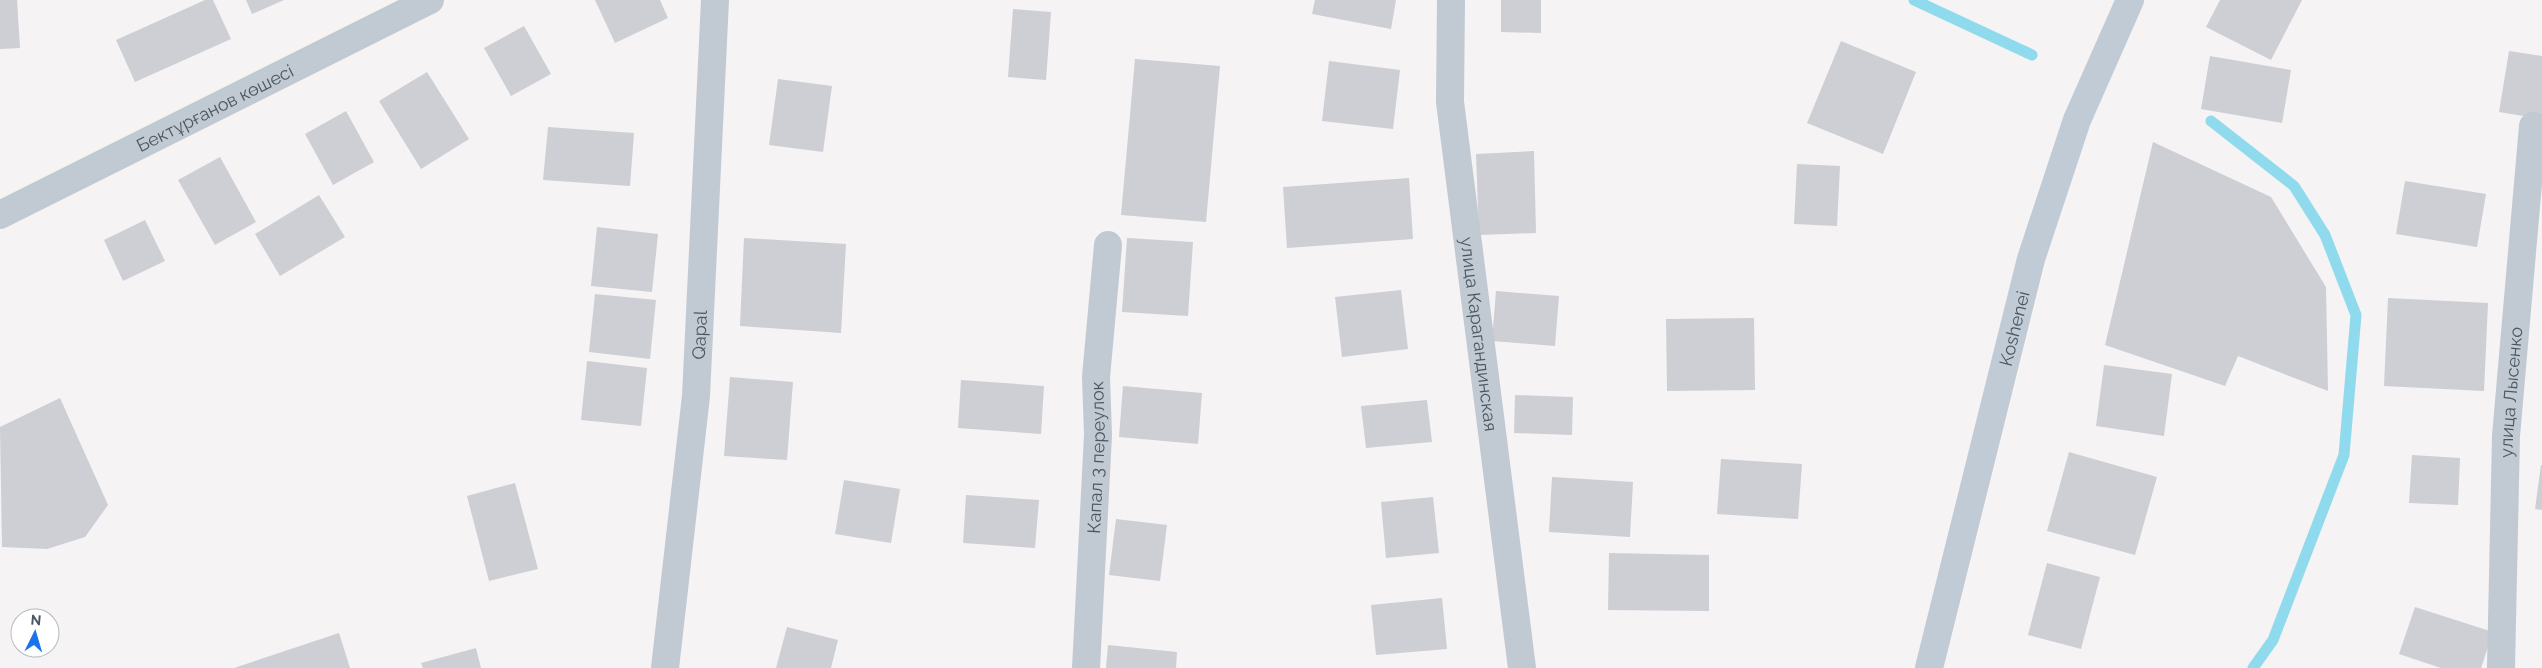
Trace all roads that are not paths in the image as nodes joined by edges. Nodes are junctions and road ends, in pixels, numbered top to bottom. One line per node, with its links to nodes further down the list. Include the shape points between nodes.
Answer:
1 (430, 0): 6 (street, Бектұрғанов көшесі)
2 (715, 0): 8 (street, Qapal, via 696,396)
3 (1451, 0): 10 (street, улица Карагандинская, via 1450,102)
4 (2130, 0): 11 (main road, Koshenei, via 2077,120 2030,259)
5 (2542, 129): 12 (street, улица Лысенко, via 2533,126 2506,436)
6 (0, 215)
7 (1108, 245): 9 (street, Капал 3 переулок, via 1096,377 1098,436)
8 (665, 668)
9 (1086, 668)
10 (1522, 668)
11 (1929, 668)
12 (2501, 668)

